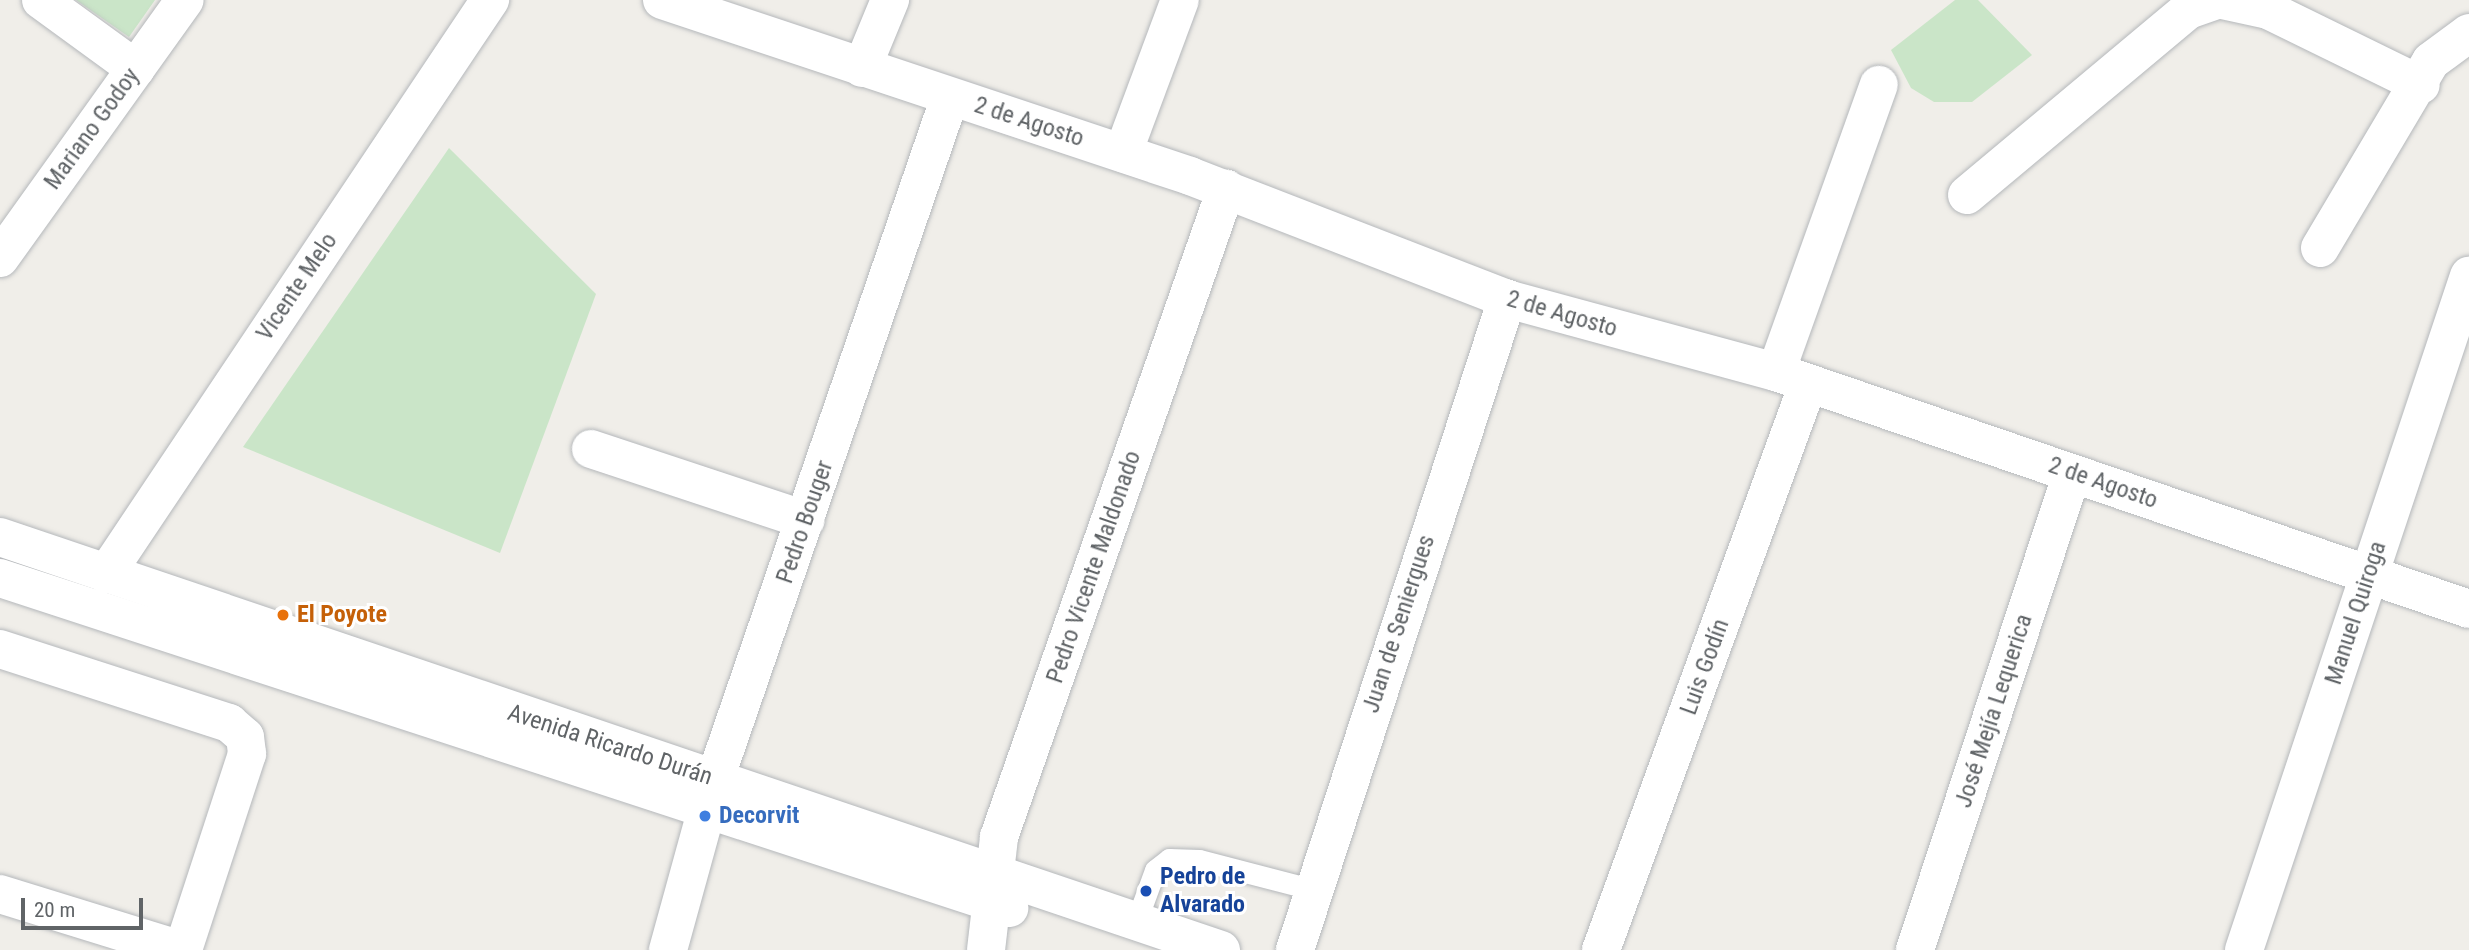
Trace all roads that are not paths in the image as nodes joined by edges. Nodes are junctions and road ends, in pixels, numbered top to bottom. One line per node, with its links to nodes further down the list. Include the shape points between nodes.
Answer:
1 (41, 0): 10 (street)
2 (185, 0): 10 (street, Mariano Godoy)
3 (490, 0): 26 (street, Vicente Melo)
4 (662, 0): 9 (street, 2 de Agosto)
5 (890, 0): 9 (street)
6 (1180, 0): 14 (street)
7 (2220, 0): 12 (street, via 2268,10); 16 (street, via 2188,10)
8 (2469, 33): 12 (street, via 2431,61)
9 (862, 68): 13 (street, 2 de Agosto)
10 (135, 69): 18 (street, Mariano Godoy)
11 (1878, 85): 21 (street, Luis Godín)
12 (2421, 85): 17 (street)
13 (950, 97): 14 (street, 2 de Agosto); 24 (street, Pedro Bouger)
14 (1123, 153): 15 (street, 2 de Agosto)
15 (1226, 189): 20 (street, 2 de Agosto); 32 (street, Pedro Vicente Maldonado, via 999,837)
16 (1967, 195)
17 (2319, 248)
18 (0, 258)
19 (2469, 276): 27 (street, Manuel Quiroga)
20 (1507, 299): 21 (street, 2 de Agosto); 33 (street, Juan de Seniergues)
21 (1792, 378): 23 (street, 2 de Agosto); 41 (street, Luis Godín)
22 (591, 449): 24 (street)
23 (2072, 473): 27 (street, 2 de Agosto); 42 (street, José Mejía Lequerica)
24 (806, 520): 31 (street, Pedro Bouger)
25 (0, 537): 26 (street, Avenida Ricardo Durán)
26 (106, 574): 31 (street, Avenida Ricardo Durán)
27 (2369, 574): 29 (street, 2 de Agosto); 43 (street, Manuel Quiroga)
28 (0, 578): 31 (street, Avenida Ricardo Durán)
29 (2469, 609)
30 (0, 649): 36 (street, via 229,723 245,737 247,754)
31 (711, 794): 32 (street, Avenida Ricardo Durán); 37 (street, Pedro Bouger)
32 (992, 888): 35 (street, Avenida Ricardo Durán); 38 (street, Pedro Vicente Maldonado)
33 (1311, 889): 35 (lane, via 1199,860 1169,859 1155,870); 40 (street, Juan de Seniergues)
34 (0, 894): 36 (street)
35 (1140, 936): 39 (street, Avenida Ricardo Durán)
36 (182, 950)
37 (668, 950)
38 (986, 950)
39 (1221, 950)
40 (1295, 950)
41 (1601, 950)
42 (1915, 950)
43 (2244, 950)

